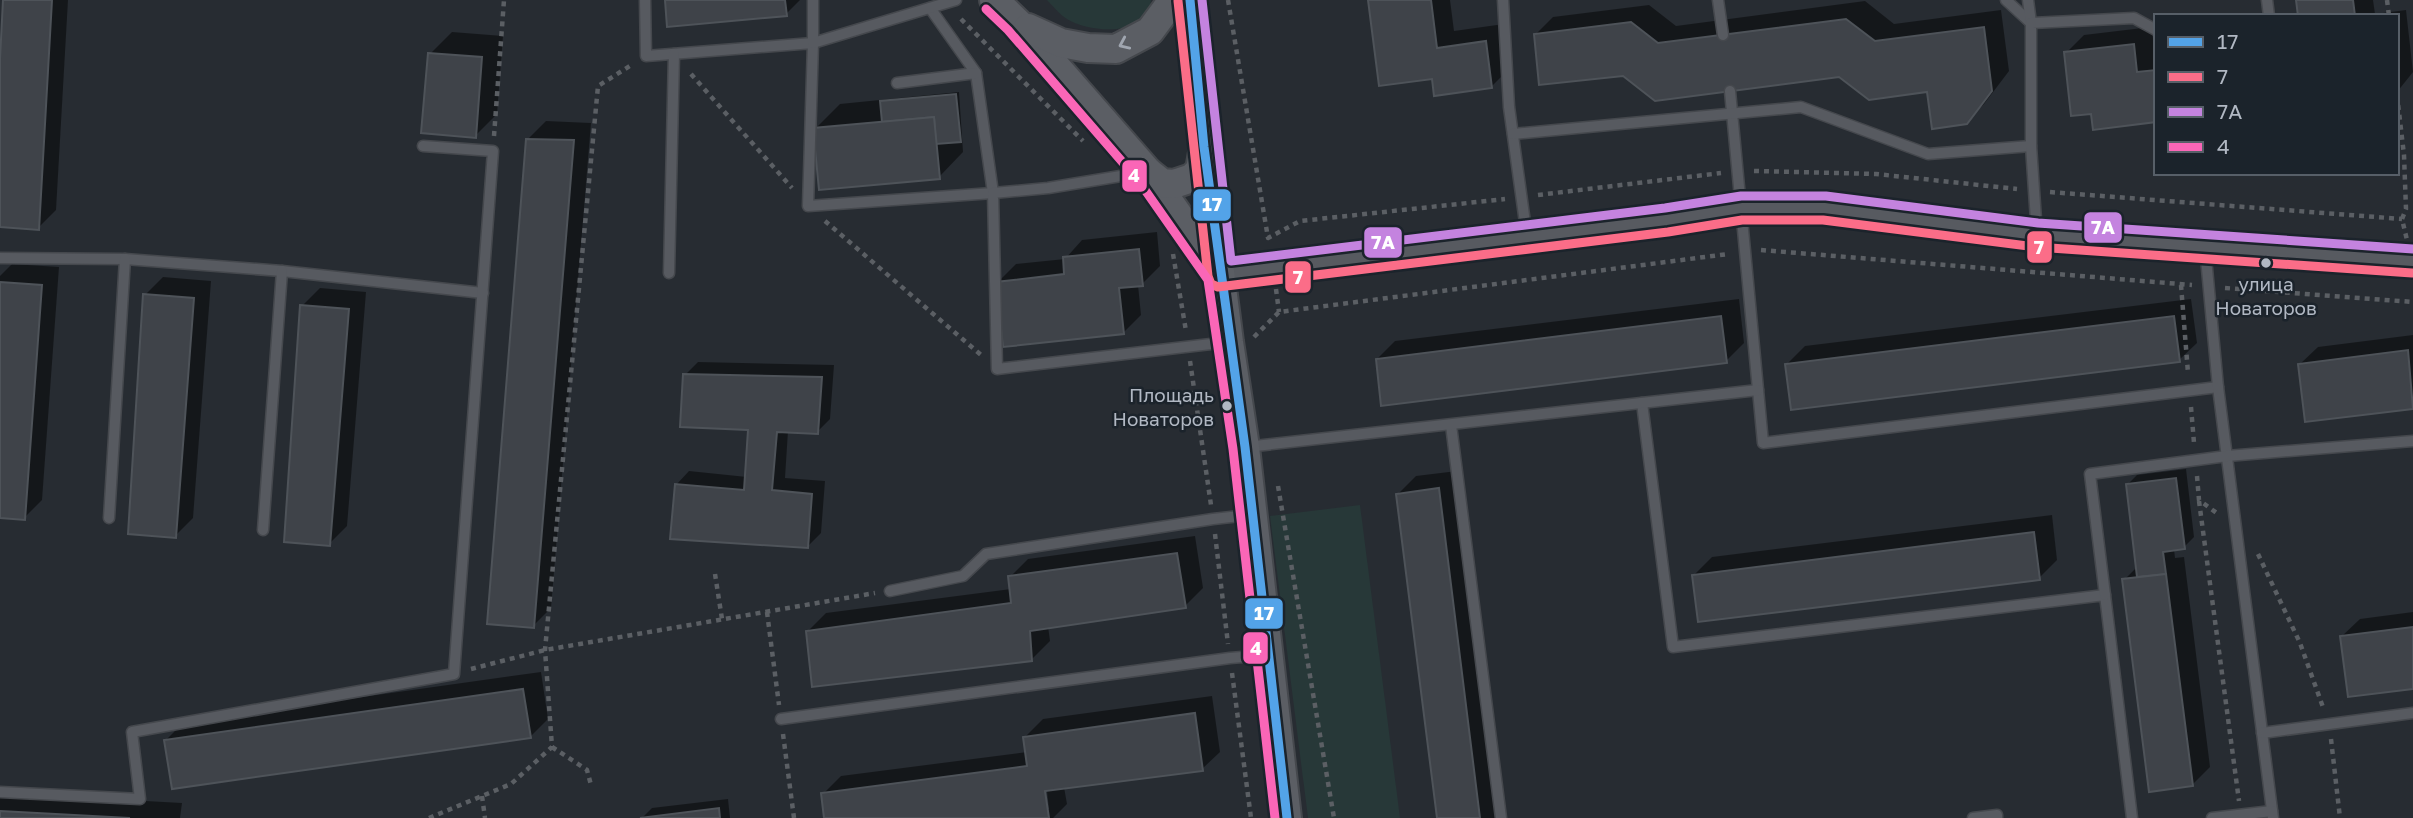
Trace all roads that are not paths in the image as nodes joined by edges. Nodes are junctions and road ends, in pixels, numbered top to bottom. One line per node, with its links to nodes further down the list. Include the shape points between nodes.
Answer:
1 (645, 0): 17 (lane, via 646,56)
2 (813, 0): 16 (lane)
3 (994, 0): 12 (street)
4 (1173, 0): 12 (street, one-way to 12, via 1150,31 1116,50 1061,43)
5 (1190, 0): 25 (street)
6 (1503, 0): 22 (lane)
7 (1718, 0): 15 (lane)
8 (2006, 0): 13 (lane)
9 (2028, 0): 13 (lane)
10 (951, 2): 11 (lane)
11 (930, 8): 16 (lane); 18 (lane)
12 (1017, 22): 26 (street)
13 (2031, 23): 14 (lane, via 2134,18); 24 (lane)
14 (2154, 29)
15 (1723, 34)
16 (813, 43): 17 (lane); 27 (lane, via 808,206)
17 (674, 54): 36 (lane)
18 (976, 73): 19 (lane); 27 (lane)
19 (897, 83)
20 (1730, 91): 21 (lane)
21 (1732, 113): 22 (lane); 24 (lane, via 1801,107 1928,155); 28 (lane)
22 (1513, 134): 30 (lane)
23 (422, 146): 38 (lane, via 494,151)
24 (2031, 146): 29 (lane)
25 (1204, 147): 26 (street, via 1200,170 1192,178 1162,183); 37 (street)
26 (1148, 172): 27 (lane); 37 (street)
27 (992, 192): 39 (lane, via 998,369)
28 (1741, 208): 29 (street, via 1824,208); 30 (street); 41 (lane)
29 (2037, 235): 31 (street)
30 (1527, 237): 37 (street)
31 (2205, 247): 34 (street); 40 (lane)
32 (0, 258): 33 (lane)
33 (125, 259): 35 (lane); 48 (lane)
34 (2412, 261)
35 (282, 271): 38 (lane); 49 (lane)
36 (668, 273)
37 (1220, 275): 39 (street)
38 (483, 293): 56 (lane, via 454,674 132,732 139,799)
39 (1242, 339): 45 (street)
40 (2218, 387): 41 (lane, via 1763,443); 46 (lane)
41 (1758, 390): 42 (lane)
42 (1642, 403): 43 (lane); 51 (lane, via 1673,647)
43 (1451, 425): 45 (lane); 59 (lane)
44 (2413, 441): 46 (lane)
45 (1245, 447): 47 (street)
46 (2227, 456): 51 (lane, via 2090,474); 55 (lane)
47 (1253, 515): 50 (lane, via 986,554 963,576); 52 (street)
48 (109, 518)
49 (263, 530)
50 (890, 591)
51 (2105, 595): 62 (lane)
52 (1267, 655): 54 (lane); 58 (street)
53 (2413, 712): 55 (lane)
54 (781, 719)
55 (2262, 733): 57 (lane)
56 (0, 792)
57 (2272, 815): 63 (lane)
58 (1287, 818)
59 (1501, 818)
60 (1973, 818): 61 (lane)
61 (1997, 818)
62 (2132, 818)
63 (2212, 818)

